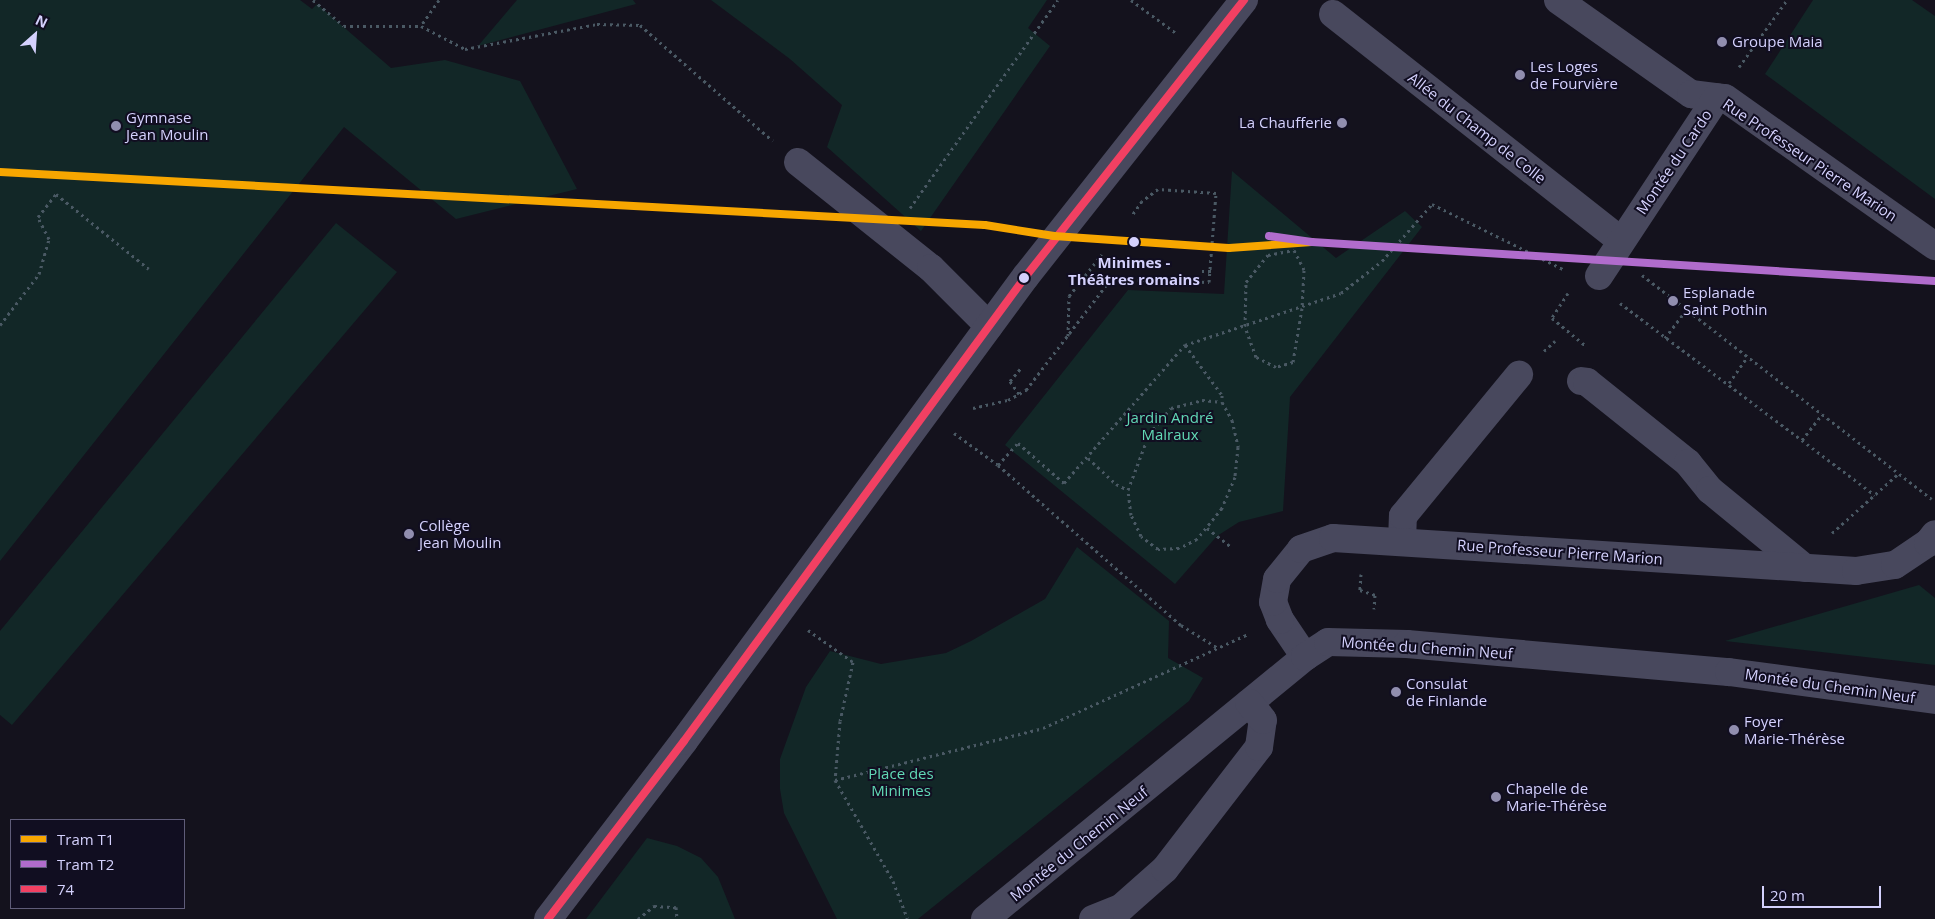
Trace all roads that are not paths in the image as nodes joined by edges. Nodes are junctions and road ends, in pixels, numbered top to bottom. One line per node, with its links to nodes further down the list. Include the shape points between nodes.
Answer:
1 (1244, 0): 8 (street)
2 (1558, 0): 4 (street, Rue Professeur Pierre Marion, via 1691,94)
3 (1333, 14): 7 (street, Allée du Champ de Colle)
4 (1717, 97): 6 (street, Rue Professeur Pierre Marion, via 1725,98); 7 (street, Montée du Cardo)
5 (798, 162): 8 (street, via 931,268)
6 (1935, 246)
7 (1609, 260)
8 (989, 326): 17 (street, via 937,421)
9 (1519, 375): 12 (street, via 1403,516)
10 (1581, 382): 13 (street, via 1587,382 1688,463 1710,490)
11 (1935, 534): 13 (street, Rue Professeur Pierre Marion, via 1928,544 1895,565 1856,571)
12 (1402, 542): 13 (street, Rue Professeur Pierre Marion); 14 (street, Rue Professeur Pierre Marion, via 1333,538 1300,549 1277,579 1273,602 1280,620)
13 (1805, 568)
14 (1305, 657): 15 (street, Montée du Chemin Neuf, via 1328,642 1408,644 1729,672); 16 (street, Montée du Chemin Neuf)
15 (1935, 700)
16 (1249, 703): 18 (street, Montée du Chemin Neuf); 19 (street, via 1263,720 1259,746 1165,869 1122,907)
17 (548, 919)
18 (985, 919)
19 (1093, 919)

